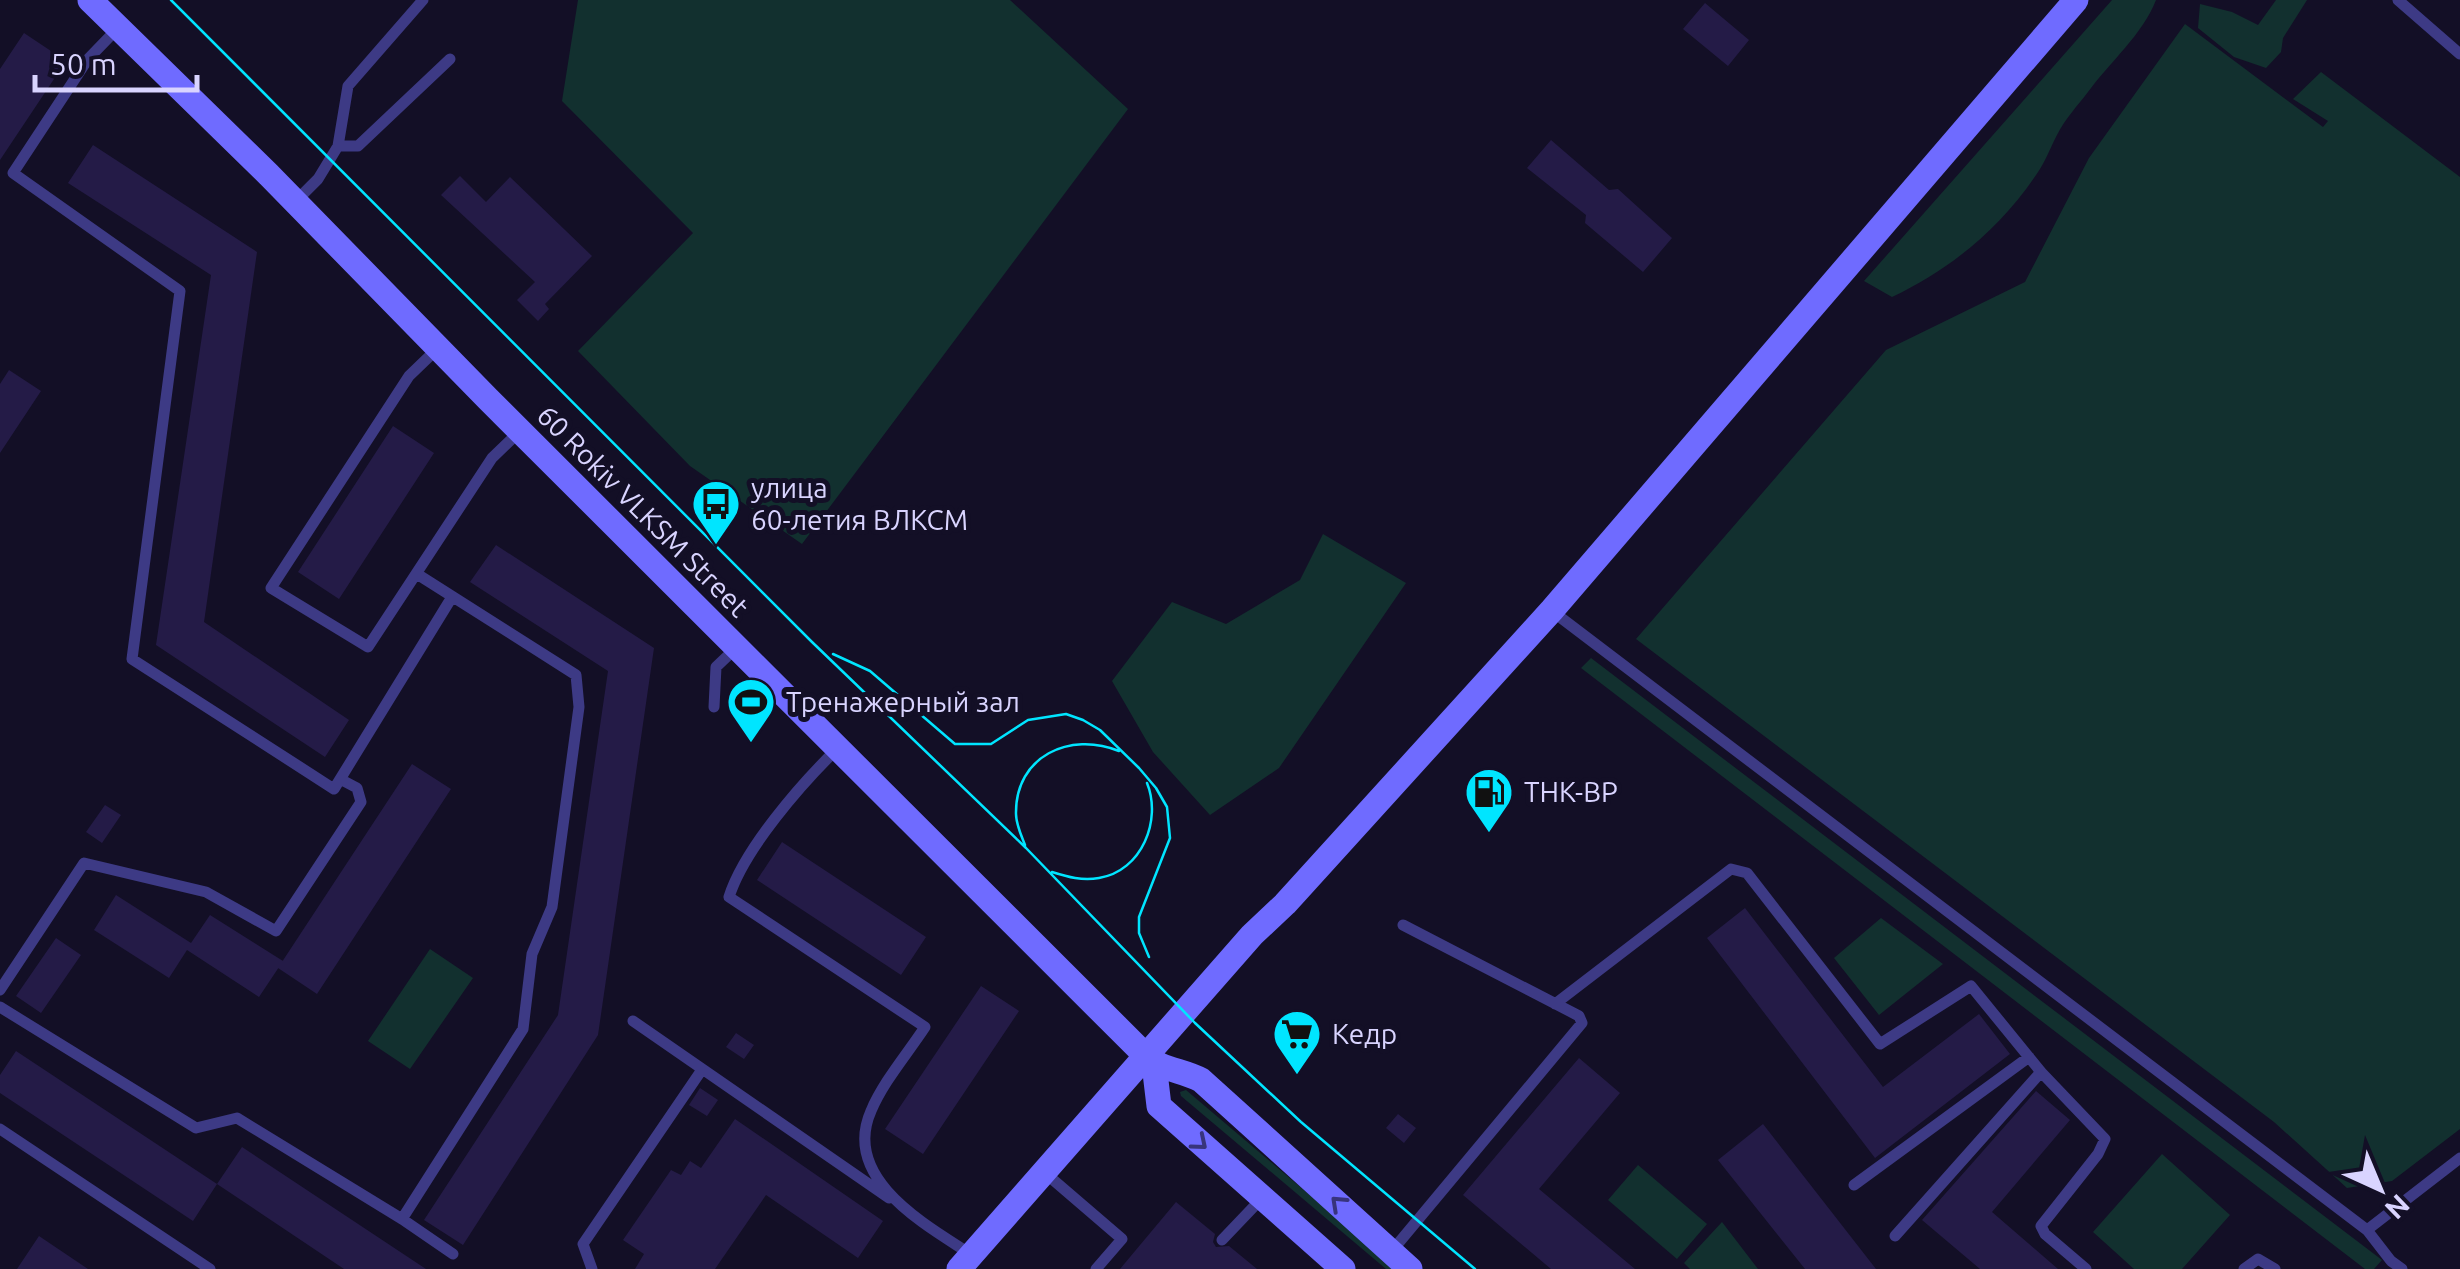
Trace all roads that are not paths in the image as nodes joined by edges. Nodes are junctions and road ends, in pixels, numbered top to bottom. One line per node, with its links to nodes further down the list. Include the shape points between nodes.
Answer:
1 (90, 0): 5 (street, 60 Rokiv VLKSM Street)
2 (422, 0): 8 (lane, via 348,86)
3 (2076, 0): 14 (street)
4 (2398, 0): 6 (lane)
5 (118, 28): 9 (street, 60 Rokiv VLKSM Street); 18 (lane, via 88,59 13,172 180,291 132,659 334,789)
6 (2460, 54)
7 (450, 59): 8 (lane, via 358,146)
8 (338, 146): 9 (lane)
9 (295, 202): 10 (street, 60 Rokiv VLKSM Street)
10 (438, 348): 11 (street, 60 Rokiv VLKSM Street); 12 (lane, via 409,376 270,588 368,647)
11 (520, 431): 12 (lane, via 492,458); 15 (street, 60 Rokiv VLKSM Street)
12 (417, 574): 13 (lane)
13 (452, 597): 18 (lane); 34 (lane, via 576,675 579,706 552,906 532,954 523,1029)
14 (1552, 610): 25 (street); 35 (lane)
15 (737, 647): 16 (lane, via 716,667); 17 (street, 60 Rokiv VLKSM Street)
16 (714, 707)
17 (838, 748): 25 (street, 60 Rokiv VLKSM Street); 33 (lane, via 808,776 737,872 730,897 925,1027 870,1112 865,1141 870,1166)
18 (340, 779): 20 (lane, via 357,788 361,802 276,930 206,892 84,864)
19 (1403, 926): 21 (lane)
20 (0, 990)
21 (1555, 1004): 24 (lane, via 1731,869 1740,870 1880,1044 1971,986); 39 (lane, via 1580,1016 1579,1030)
22 (0, 1007): 34 (lane, via 196,1128 237,1118)
23 (633, 1021): 26 (lane)
24 (2029, 1057): 27 (lane); 31 (lane)
25 (1149, 1060): 30 (street); 32 (street, one-way to 32, via 1158,1106); 39 (street, 60 Rokiv VLKSM Street, one-way to 25, via 1202,1080)
26 (701, 1071): 33 (lane); 42 (lane, via 583,1244)
27 (2041, 1072): 36 (lane); 45 (lane, via 2105,1140 2041,1226)
28 (0, 1129): 41 (lane)
29 (2460, 1158): 35 (lane)
30 (1044, 1172): 40 (street); 43 (lane, via 1122,1239)
31 (1854, 1184)
32 (1264, 1197): 37 (lane); 44 (street)
33 (895, 1202): 40 (lane)
34 (402, 1219): 38 (lane)
35 (2367, 1230): 48 (lane)
36 (1894, 1236)
37 (1222, 1240)
38 (453, 1254)
39 (1401, 1261)
40 (965, 1262)
41 (210, 1269)
42 (592, 1269)
43 (1096, 1269)
44 (1343, 1269)
45 (2086, 1269)
46 (2244, 1269): 47 (lane, via 2258,1258)
47 (2275, 1269)
48 (2402, 1269)

